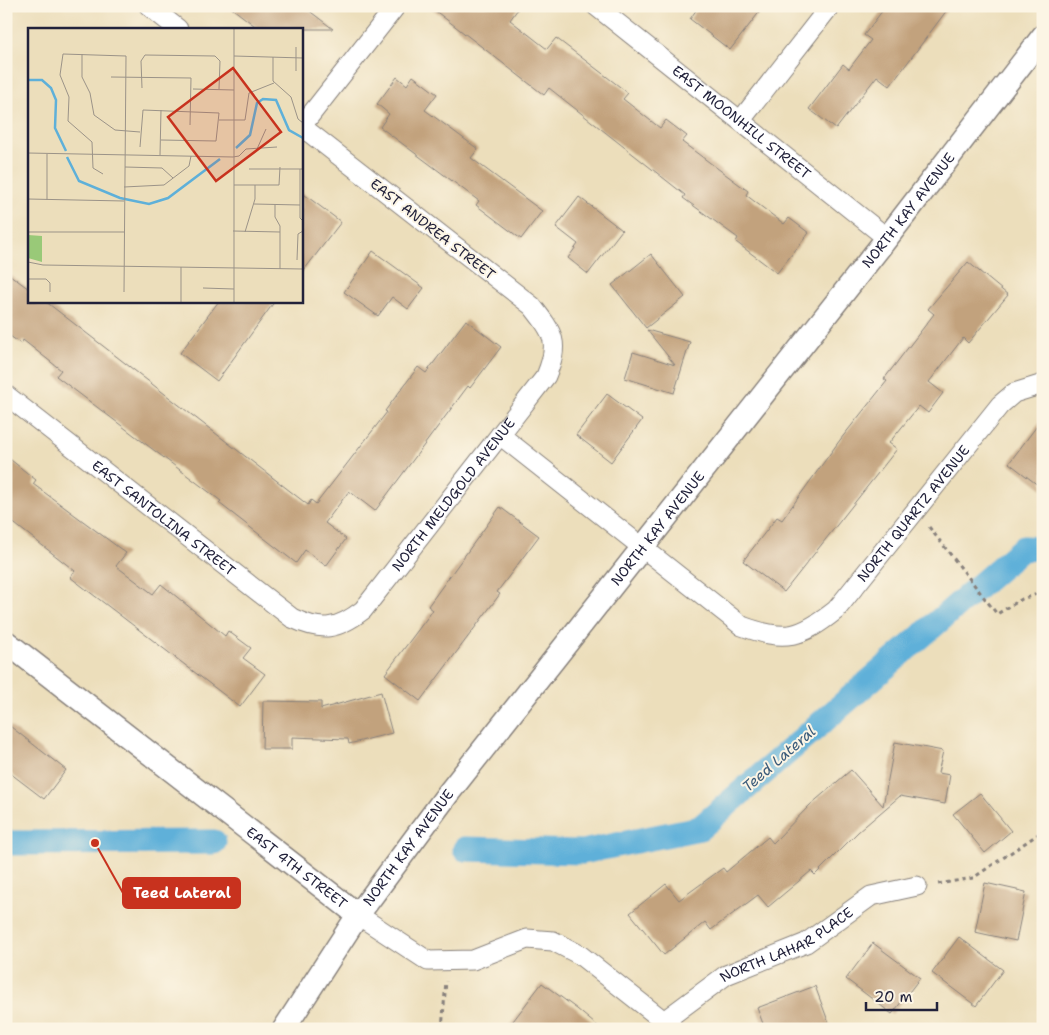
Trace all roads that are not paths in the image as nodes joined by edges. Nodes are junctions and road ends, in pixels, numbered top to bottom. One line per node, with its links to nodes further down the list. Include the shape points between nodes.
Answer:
1 (150, 6): 5 (street)
2 (396, 6): 8 (street)
3 (596, 6): 7 (street, EAST MOONHILL STREET)
4 (830, 6): 7 (street)
5 (177, 28)
6 (1043, 36): 10 (street, NORTH KAY AVENUE)
7 (741, 120): 10 (street, EAST MOONHILL STREET)
8 (302, 125)
9 (302, 127): 11 (street, EAST ANDREA STREET, via 532,306)
10 (887, 238): 15 (street, NORTH KAY AVENUE)
11 (555, 342): 14 (street, NORTH MELDGOLD AVENUE, via 546,376)
12 (1035, 385): 15 (street, NORTH QUARTZ AVENUE, via 1014,393 1000,405 836,610 817,625 795,635 767,636 742,626)
13 (6, 395): 16 (street, EAST SANTOLINA STREET, via 292,618 309,626)
14 (500, 435): 15 (street); 16 (street, NORTH MELDGOLD AVENUE, via 363,610 348,622)
15 (642, 547): 19 (street, NORTH KAY AVENUE, via 447,795)
16 (328, 628)
17 (6, 642): 19 (street, EAST 4TH STREET)
18 (917, 886): 20 (street, NORTH LAHAR PLACE, via 871,896 806,943 726,975)
19 (358, 915): 20 (street, EAST 4TH STREET, via 428,961 473,960 527,939 553,941 580,955); 21 (street, NORTH KAY AVENUE)
20 (669, 1025)
21 (284, 1029)

